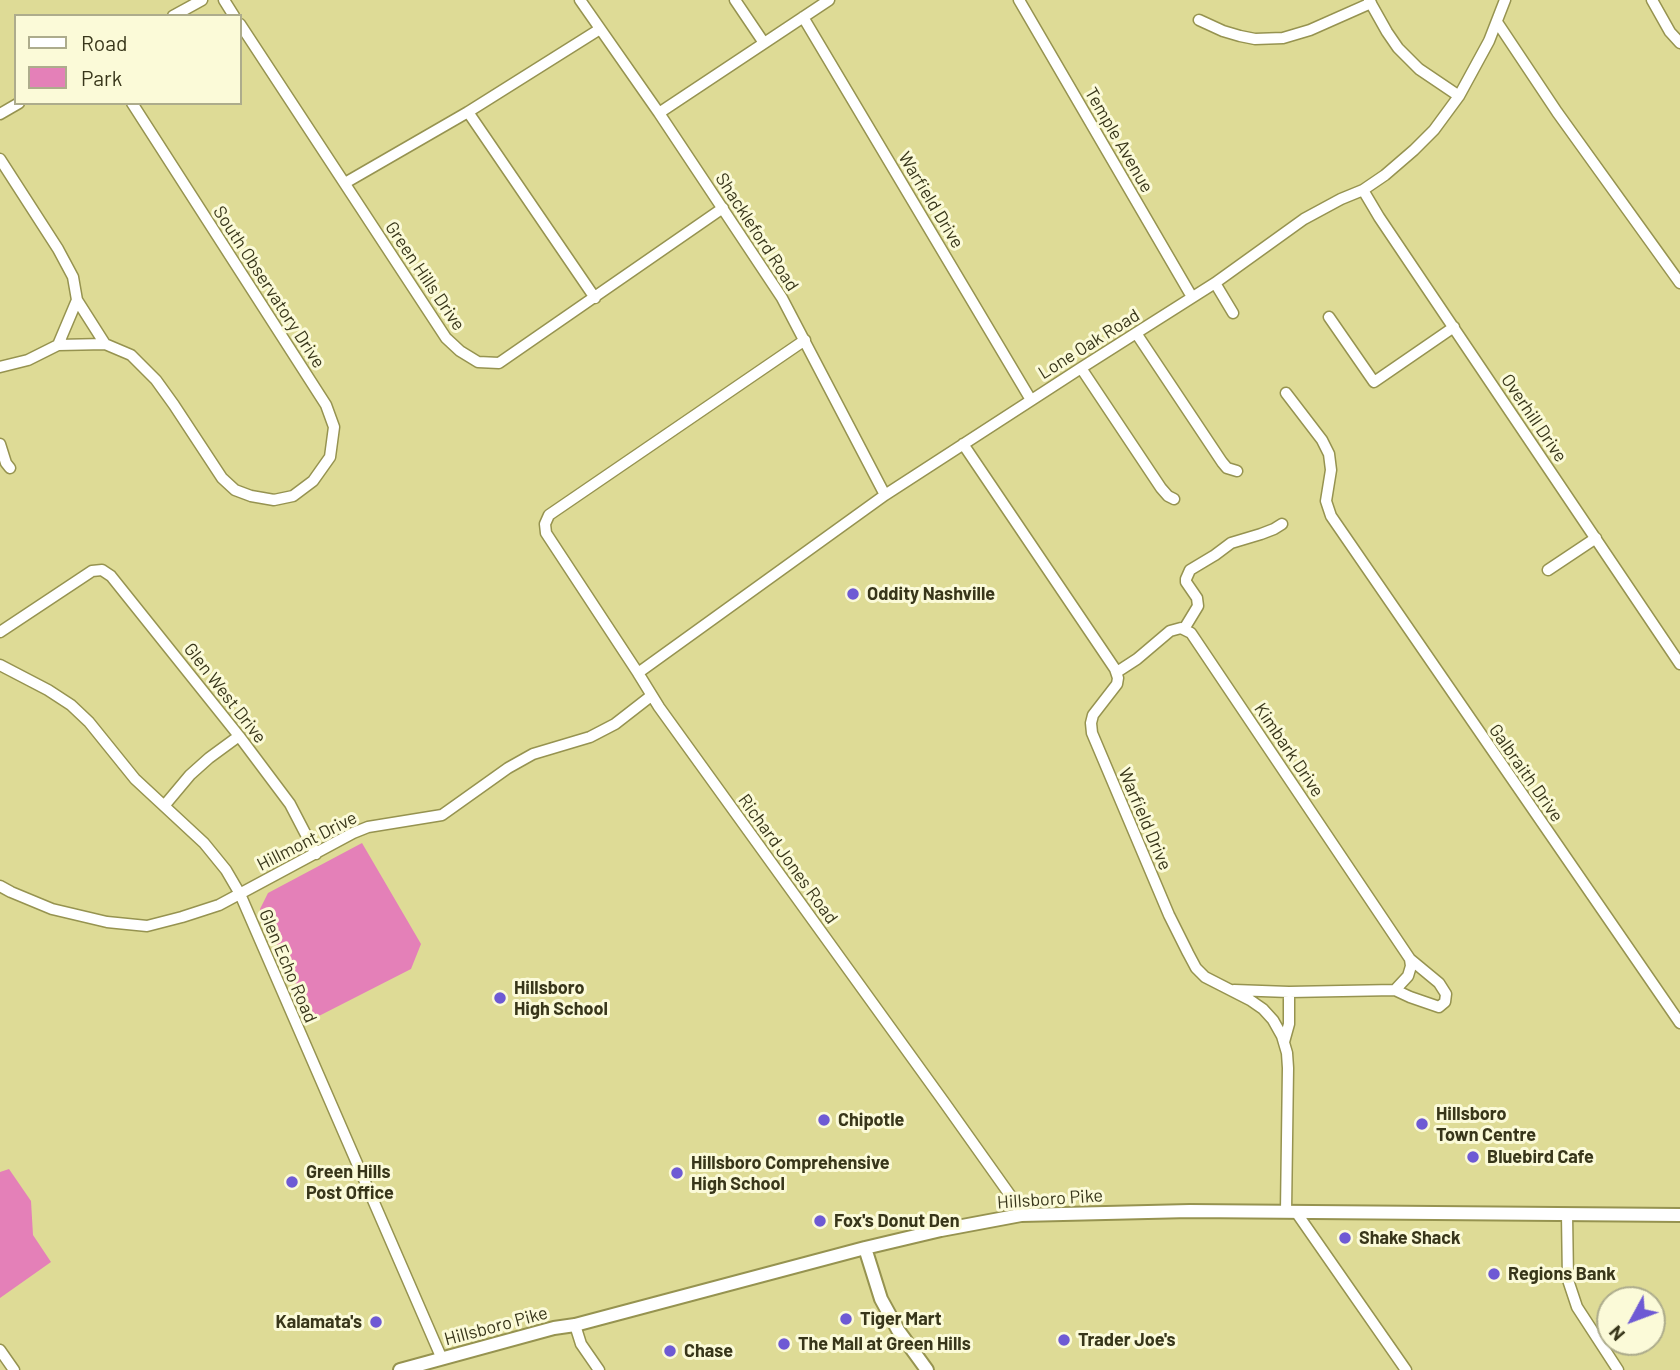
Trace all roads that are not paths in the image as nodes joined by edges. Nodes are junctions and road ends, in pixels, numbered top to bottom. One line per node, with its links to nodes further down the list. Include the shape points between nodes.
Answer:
1 (202, 0): 9 (street)
2 (580, 0): 14 (street, Shackleford Road)
3 (735, 0): 15 (street)
4 (829, 0): 10 (street)
5 (1018, 0): 29 (street, Temple Avenue)
6 (1505, 0): 12 (street, Lone Oak Road)
7 (1652, 0): 16 (street)
8 (1370, 1): 11 (street, via 1283,38 1240,36); 17 (street, via 1398,48 1419,69)
9 (177, 14)
10 (803, 17): 15 (street); 42 (street, Warfield Drive)
11 (1199, 20)
12 (1497, 22): 17 (street, Lone Oak Road); 28 (street)
13 (242, 27): 24 (street, Green Hills Drive)
14 (600, 29): 20 (street); 21 (street, Shackleford Road)
15 (764, 43): 21 (street)
16 (1680, 43)
17 (1459, 96): 25 (street, Lone Oak Road, via 1414,150)
18 (16, 105): 22 (street)
19 (133, 105): 37 (street, South Observatory Drive, via 327,405 334,427 330,457 313,481 293,496 274,500 235,490 222,478 156,380 131,355)
20 (468, 112): 24 (street); 30 (street)
21 (659, 113): 26 (street, Shackleford Road)
22 (0, 114)
23 (0, 159): 31 (street, via 58,249 73,277)
24 (345, 183): 30 (street, Green Hills Drive, via 446,338 478,362 499,363)
25 (1363, 190): 27 (street, Lone Oak Road, via 1304,219); 34 (street, Overhill Drive)
26 (723, 208): 30 (street, Green Hills Drive); 36 (street, Shackleford Road)
27 (1215, 283): 29 (street, Lone Oak Road); 32 (street)
28 (1680, 283)
29 (1192, 297): 35 (street, Lone Oak Road)
30 (595, 298)
31 (77, 300): 37 (street); 38 (street)
32 (1233, 313)
33 (1329, 317): 34 (street, via 1374,382)
34 (1454, 327): 50 (street, Overhill Drive)
35 (1136, 334): 40 (street, Lone Oak Road); 46 (street, via 1222,462)
36 (805, 340): 47 (street, Shackleford Road); 57 (street, Richard Jones Road, via 549,514 546,533)
37 (105, 344): 38 (street)
38 (58, 345): 39 (street)
39 (0, 367)
40 (1081, 368): 42 (street, Lone Oak Road); 48 (street, via 1161,488)
41 (1286, 393): 68 (street, Galbraith Drive, via 1329,454 1326,501 1331,516)
42 (1031, 400): 44 (street, Lone Oak Road)
43 (0, 444): 45 (street)
44 (963, 444): 47 (street, Lone Oak Road); 56 (street)
45 (10, 468)
46 (1237, 471)
47 (884, 495): 57 (street, Lone Oak Road)
48 (1174, 499)
49 (1282, 524): 52 (street, via 1231,543 1190,570 1185,579 1198,606)
50 (1596, 538): 51 (street); 54 (street, Overhill Drive)
51 (1548, 570)
52 (1184, 629): 56 (street, via 1166,634); 64 (street, Kimbark Drive, via 1200,645)
53 (0, 632): 59 (street, Glen West Drive, via 92,571 102,570)
54 (1680, 664)
55 (0, 665): 60 (street, Glen Echo Road, via 71,705)
56 (1117, 672): 65 (street, Warfield Drive, via 1115,688 1091,718 1094,738 1196,968)
57 (638, 673): 58 (street, Richard Jones Road)
58 (651, 696): 61 (street, Hillmont Drive, via 590,737 533,754 508,768 442,815 368,827); 72 (street, Richard Jones Road)
59 (239, 736): 60 (street, via 190,775); 61 (street, Glen West Drive, via 290,804)
60 (164, 806): 63 (street, Glen Echo Road, via 204,843)
61 (316, 854): 63 (street, Hillmont Drive)
62 (0, 886): 63 (street, Hillmont Drive, via 52,909 147,926 219,905)
63 (240, 894): 77 (street, Glen Echo Road)
64 (1410, 960): 66 (street, via 1408,976); 66 (street, Kimbark Drive, via 1442,987 1445,1002 1435,1007)
65 (1233, 990): 67 (street, Kimbark Drive); 69 (street, Warfield Drive, via 1263,1009)
66 (1395, 990): 67 (street, Kimbark Drive)
67 (1289, 992): 69 (street)
68 (1680, 1023)
69 (1284, 1041): 70 (street, Warfield Drive)
70 (1291, 1212): 71 (main road, Hillsboro Pike); 72 (main road, Hillsboro Pike); 82 (street)
71 (1567, 1214): 73 (main road, Hillsboro Pike); 83 (street, via 1567,1280 1577,1307)
72 (1021, 1215): 74 (main road, Hillsboro Pike)
73 (1680, 1215)
74 (865, 1248): 75 (main road, Hillsboro Pike); 81 (main road, via 881,1299)
75 (575, 1325): 77 (main road, Hillsboro Pike); 80 (street, via 581,1344)
76 (1, 1355): 78 (street)
77 (442, 1359): 79 (main road, Hillsboro Pike)
78 (14, 1370)
79 (400, 1370)
80 (599, 1370)
81 (927, 1370)
82 (1406, 1370)
83 (1618, 1370)

